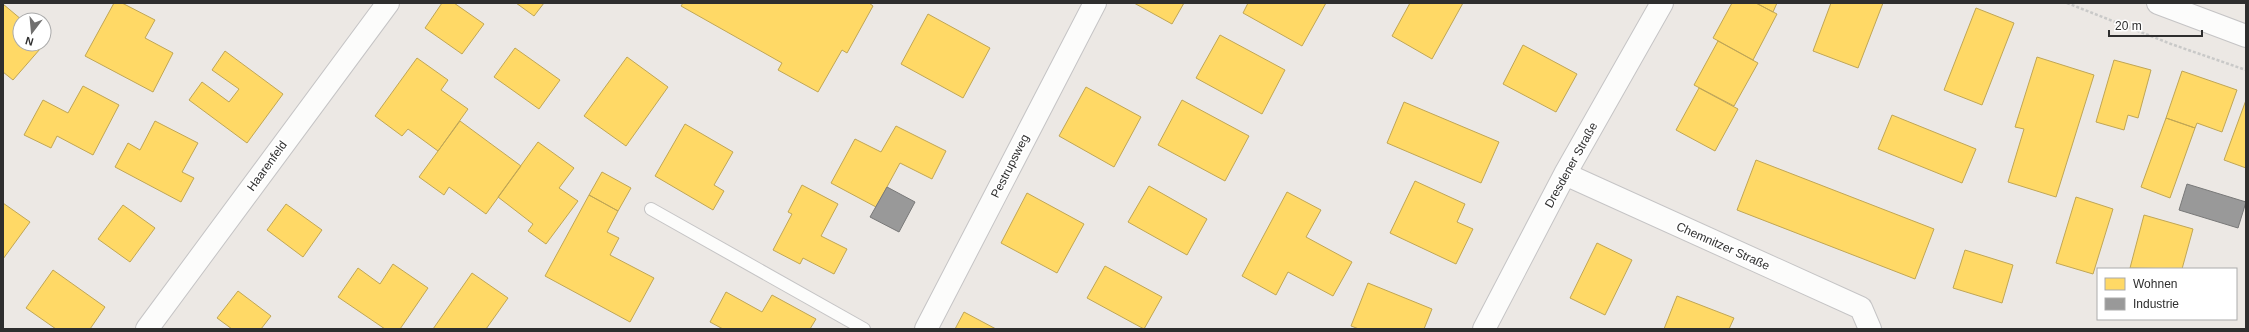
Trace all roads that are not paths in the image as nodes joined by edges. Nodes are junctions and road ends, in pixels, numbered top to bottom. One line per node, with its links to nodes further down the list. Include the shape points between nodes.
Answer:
1 (388, 3): 8 (street, Haarenfeld)
2 (1095, 3): 10 (street, Pestrupsweg)
3 (1662, 3): 6 (street, Dresdener Straße)
4 (2158, 3): 5 (street)
5 (2246, 36)
6 (1565, 174): 11 (street, Dresdener Straße); 12 (street, Chemnitzer Straße, via 1861,308)
7 (651, 209): 9 (lane)
8 (147, 329)
9 (864, 329)
10 (926, 329)
11 (1484, 329)
12 (1870, 329)

